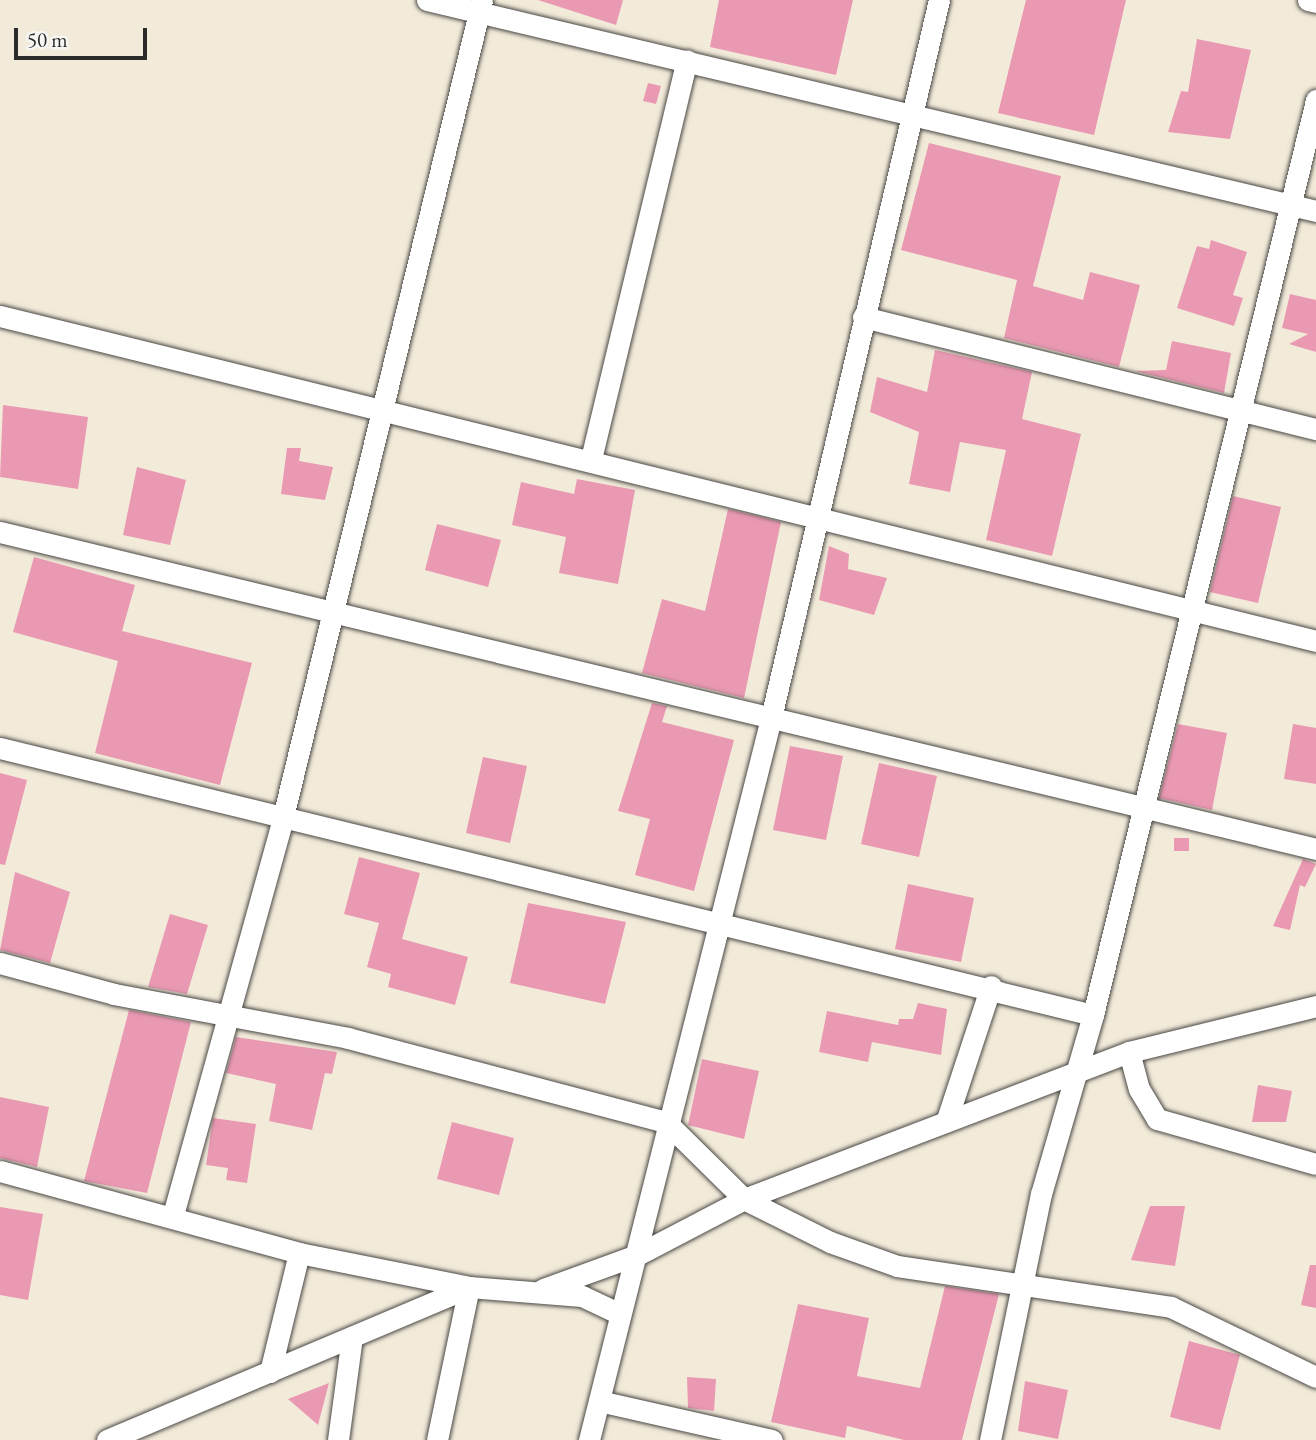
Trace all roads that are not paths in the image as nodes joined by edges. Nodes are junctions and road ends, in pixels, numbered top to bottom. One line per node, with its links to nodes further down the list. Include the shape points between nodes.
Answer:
1 (427, 0): 5 (street)
2 (939, 0): 8 (street)
3 (1308, 0): 4 (street)
4 (1316, 2)
5 (480, 5): 6 (street); 13 (street)
6 (687, 60): 8 (street); 16 (street)
7 (1316, 100): 9 (street)
8 (911, 113): 9 (street); 12 (street)
9 (1291, 205): 10 (street); 14 (street)
10 (1316, 211)
11 (0, 316): 13 (street)
12 (863, 317): 14 (street); 17 (street)
13 (378, 407): 16 (street); 20 (street)
14 (1238, 410): 15 (street); 19 (street)
15 (1316, 429)
16 (591, 459): 17 (street)
17 (818, 518): 19 (street); 22 (street)
18 (0, 532): 20 (street)
19 (1188, 608): 21 (street); 24 (street)
20 (330, 616): 22 (street); 25 (street)
21 (1316, 641)
22 (770, 723): 24 (street); 27 (street)
23 (0, 748): 25 (street)
24 (1141, 806): 26 (street); 31 (street)
25 (282, 821): 27 (street); 32 (street)
26 (1316, 849)
27 (718, 920): 29 (street); 36 (street)
28 (0, 963): 32 (street)
29 (991, 986): 31 (street); 35 (street)
30 (1316, 1006): 33 (street)
31 (1093, 1015): 34 (street)
32 (225, 1016): 36 (street, via 348,1038); 40 (street)
33 (1129, 1052): 34 (street); 37 (street, via 1139,1089 1157,1119)
34 (1072, 1073): 35 (street); 43 (street)
35 (947, 1119): 39 (street)
36 (666, 1122): 39 (street); 42 (street)
37 (1316, 1164)
38 (0, 1171): 40 (street)
39 (744, 1199): 42 (street); 43 (street, via 897,1266)
40 (173, 1215): 41 (street)
41 (299, 1253): 44 (street); 48 (street)
42 (637, 1255): 45 (street); 46 (street)
43 (1023, 1286): 49 (street, via 1171,1307); 57 (street)
44 (468, 1287): 45 (street); 47 (street); 54 (street)
45 (542, 1289): 46 (street, via 582,1296)
46 (620, 1314): 50 (street)
47 (352, 1337): 48 (street); 53 (street)
48 (270, 1372): 51 (street)
49 (1316, 1377)
50 (599, 1401): 55 (street); 56 (street)
51 (133, 1435): 52 (street)
52 (107, 1440)
53 (338, 1440)
54 (437, 1440)
55 (589, 1440)
56 (772, 1440)
57 (990, 1440)

